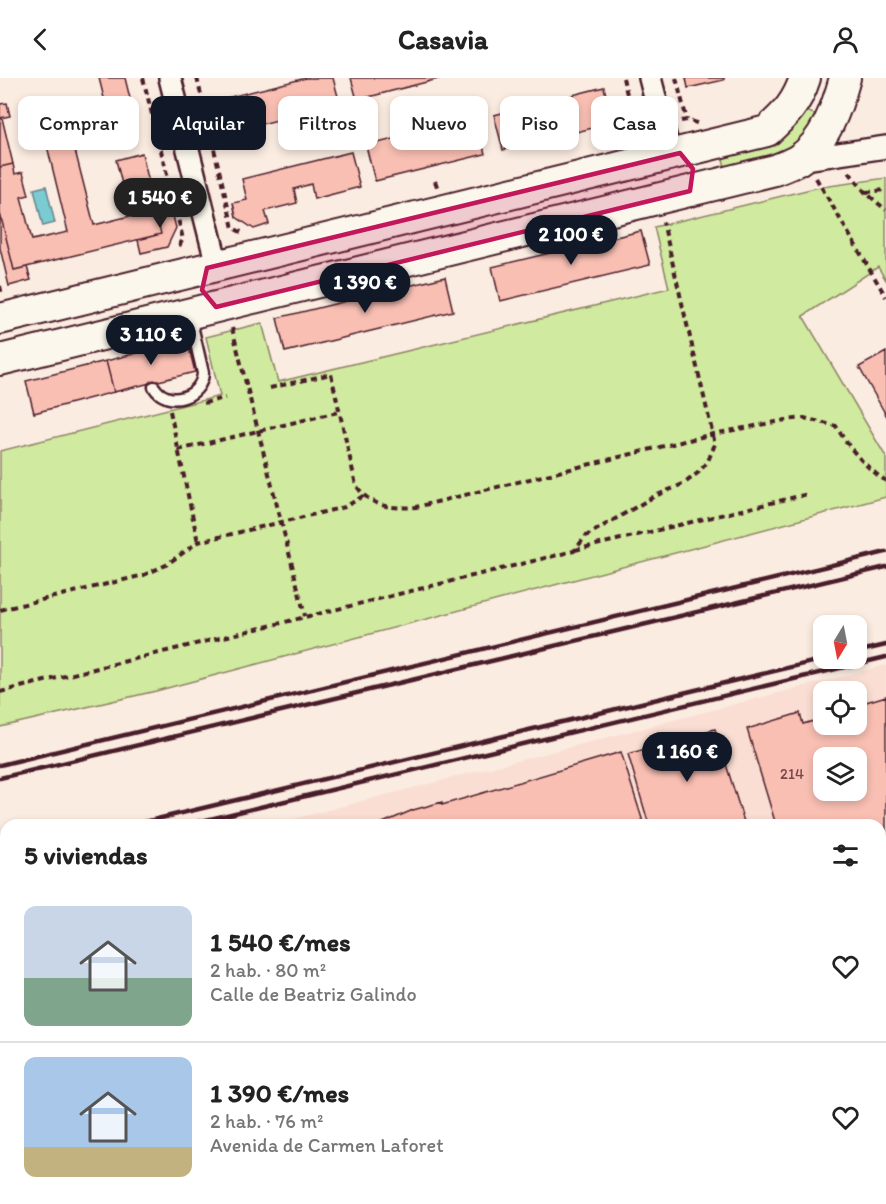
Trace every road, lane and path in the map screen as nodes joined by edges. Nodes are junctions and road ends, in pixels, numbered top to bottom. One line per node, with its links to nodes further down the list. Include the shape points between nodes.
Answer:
1 (143, 78): 26 (path, via 183,239)
2 (170, 78): 27 (street)
3 (197, 78): 25 (path, via 233,228)
4 (623, 78): 9 (path)
5 (650, 78): 10 (street)
6 (676, 78): 11 (path)
7 (805, 78): 16 (street, via 787,114 767,131)
8 (845, 78): 17 (street)
9 (627, 96)
10 (655, 96)
11 (687, 120): 12 (path); 13 (path)
12 (678, 122)
13 (704, 126)
14 (886, 147): 17 (street)
15 (669, 150): 16 (street)
16 (670, 155): 23 (street, via 655,171 655,180); 27 (street)
17 (807, 169): 23 (street, via 776,170); 29 (path)
18 (849, 172): 22 (path)
19 (449, 187): 20 (path)
20 (438, 190)
21 (886, 190): 22 (path)
22 (866, 192): 24 (path)
23 (673, 201): 31 (street); 40 (path)
24 (886, 210)
25 (252, 235)
26 (171, 255)
27 (217, 265): 30 (street); 31 (street, via 241,279 241,289)
28 (0, 286): 30 (path)
29 (886, 297)
30 (1, 304)
31 (218, 311): 32 (street); 33 (lane, via 198,389 171,399); 39 (path)
32 (0, 360)
33 (154, 387)
34 (270, 388): 38 (path, via 331,374)
35 (225, 398): 36 (path)
36 (203, 403)
37 (181, 409): 41 (path, via 170,411)
38 (338, 411): 39 (path); 44 (path, via 356,485)
39 (258, 431): 41 (path); 45 (path)
40 (713, 434): 42 (path, via 786,420 820,421 836,426 874,473); 44 (path, via 416,507 397,509); 47 (path, via 715,444 699,472 586,536)
41 (178, 450): 46 (path)
42 (886, 481)
43 (807, 494): 47 (path)
44 (363, 496): 45 (path, via 345,507)
45 (281, 522): 46 (path); 49 (path)
46 (198, 542): 48 (path, via 166,566 144,575)
47 (574, 551): 49 (path)
48 (0, 610)
49 (305, 616): 50 (path)
50 (0, 692)

